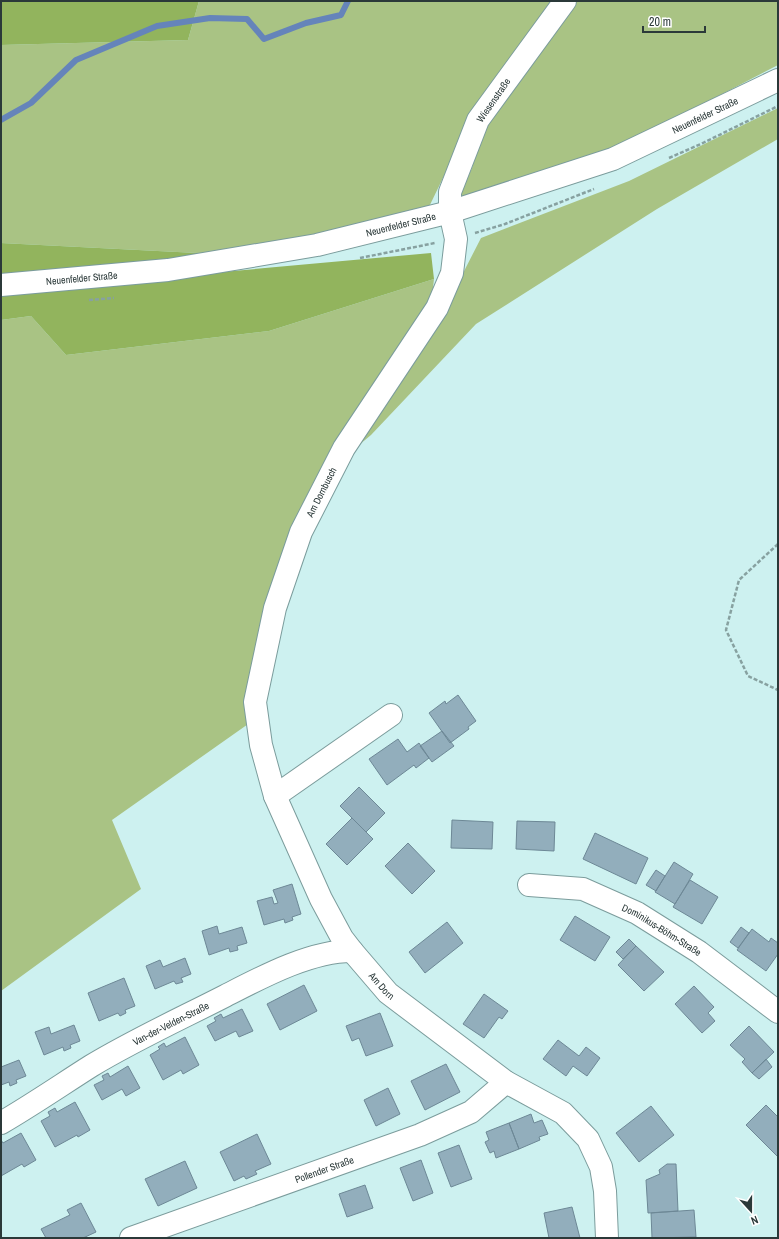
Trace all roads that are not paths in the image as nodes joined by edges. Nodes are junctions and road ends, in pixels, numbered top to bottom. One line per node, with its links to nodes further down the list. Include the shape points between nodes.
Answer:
1 (565, 1): 3 (street, Wiesenstraße, via 478,120 450,192)
2 (778, 80): 3 (street, Neuenfelder Straße, via 613,159)
3 (450, 212): 4 (street, Neuenfelder Straße, via 317,245 168,270); 6 (street, Am Dornbusch, via 456,239 452,273 437,308 344,448 301,532 275,608 255,702 261,745)
4 (1, 285)
5 (391, 715): 6 (street)
6 (275, 796): 8 (street, Am Dorn, via 321,899)
7 (530, 885): 9 (street, Dominikus-Böhm-Straße, via 583,889 637,913 700,952)
8 (352, 951): 10 (street, Am Dorn, via 388,992); 11 (street, Van-der-Velden-Straße, via 317,956 240,989 91,1066)
9 (778, 1012)
10 (506, 1082): 12 (street, Pollender Straße, via 471,1112 420,1136); 13 (street, Am Dorn, via 563,1113 588,1139 602,1167)
11 (1, 1122)
12 (131, 1238)
13 (606, 1238)

